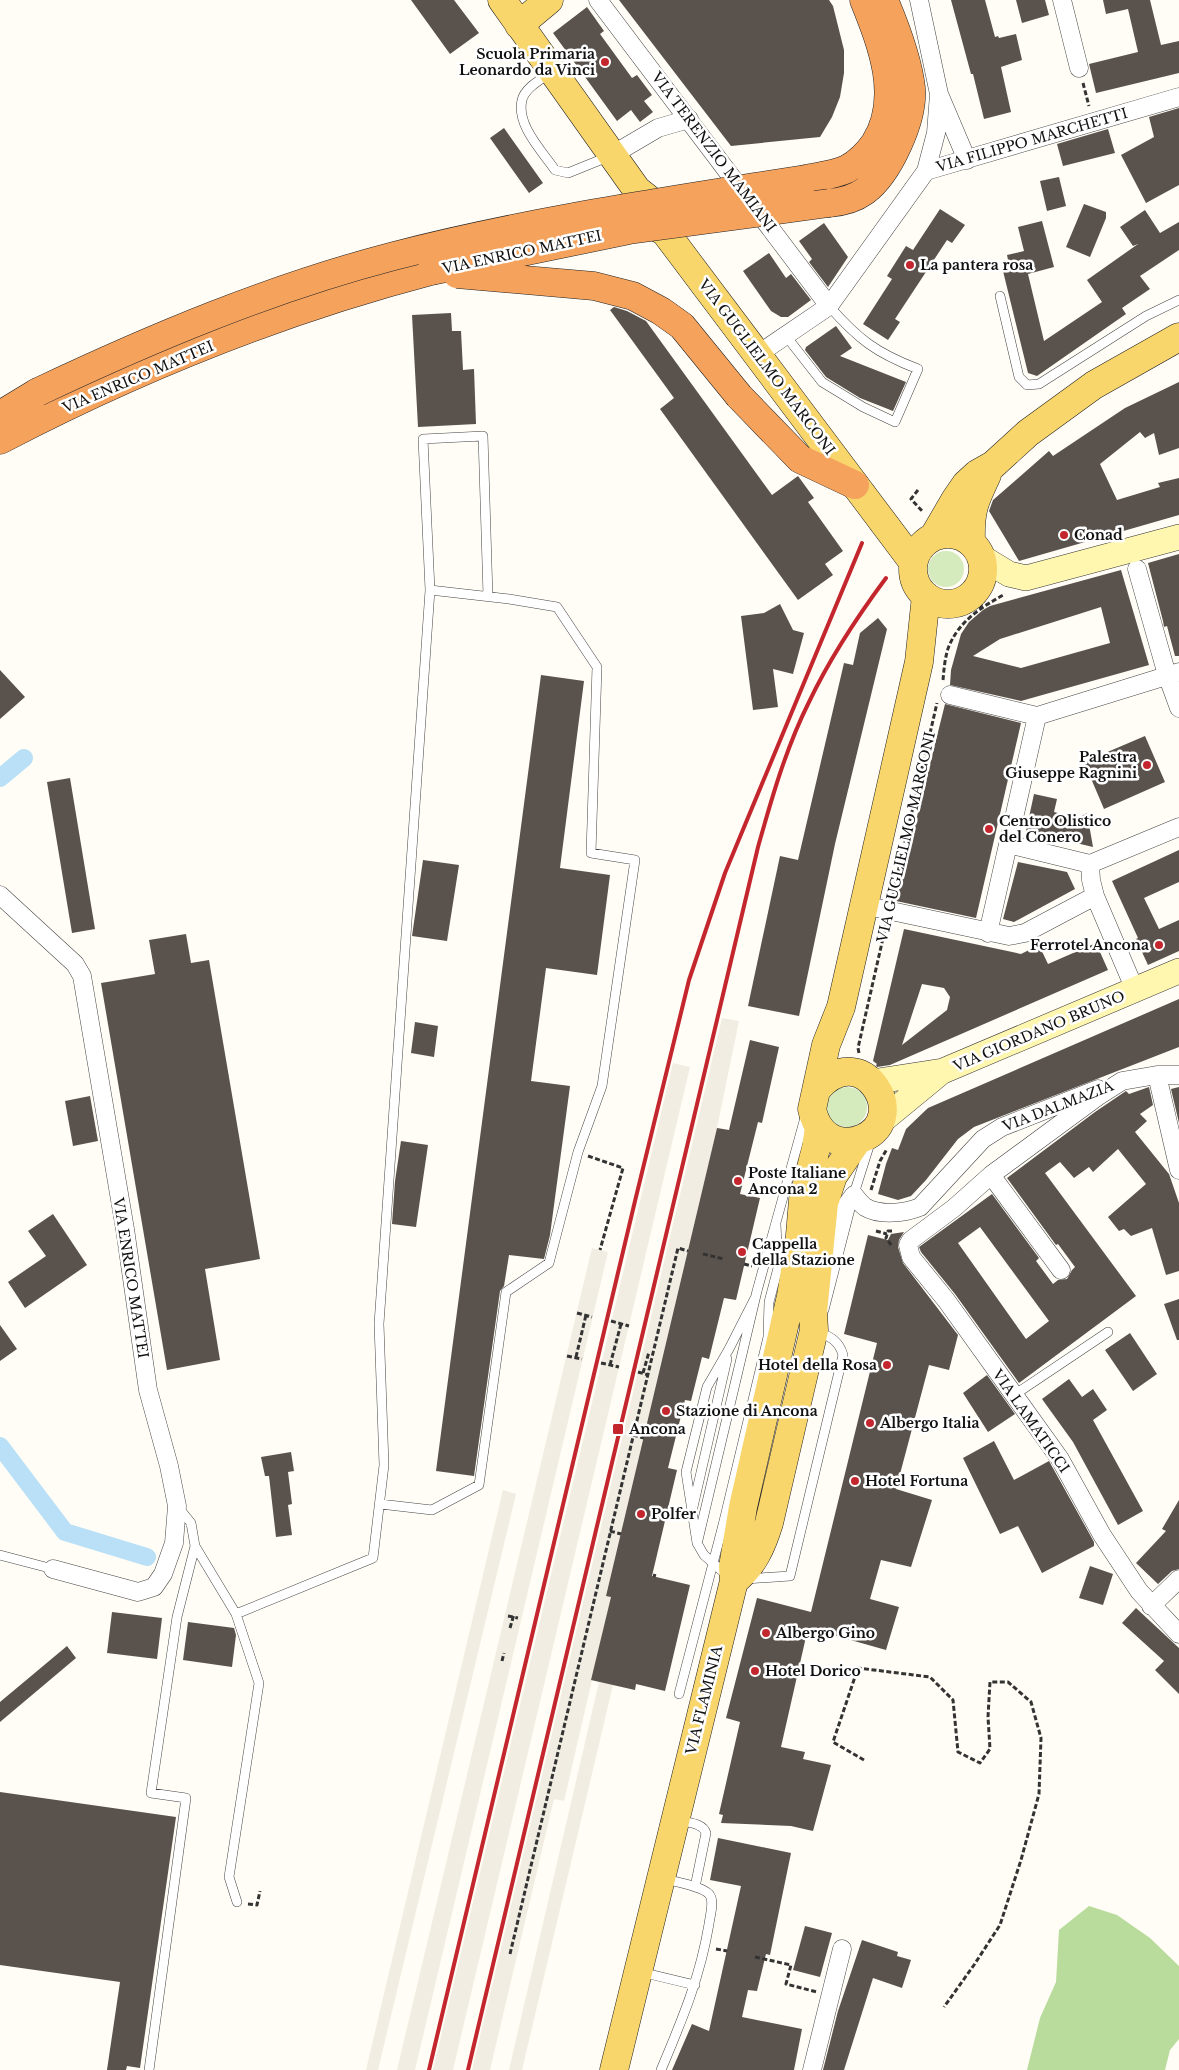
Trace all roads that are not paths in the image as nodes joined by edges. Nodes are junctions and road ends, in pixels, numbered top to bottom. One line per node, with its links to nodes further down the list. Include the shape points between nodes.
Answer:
1 (502, 0): 8 (main road, VIA GUGLIELMO MARCONI)
2 (548, 0): 8 (main road)
3 (598, 0): 13 (street, VIA TERENZIO MAMIANI)
4 (864, 0): 24 (highway, VIA ENRICO MATTEI, bridge, via 888,76 888,112 873,146 845,170 540,224 393,256 315,279 133,348)
5 (884, 0): 17 (highway, VIA ENRICO MATTEI, bridge, via 911,88 909,109 887,164 871,186 857,196 840,202 629,230)
6 (919, 0): 11 (street)
7 (1062, 0): 9 (street)
8 (519, 25): 10 (main road, VIA GUGLIELMO MARCONI)
9 (1080, 68)
10 (552, 71): 14 (main road, VIA GUGLIELMO MARCONI); 14 (lane, via 530,87 522,99 523,118 529,132 555,170 568,173)
11 (939, 94): 15 (street); 16 (street, via 936,133)
12 (1179, 97): 15 (street, VIA FILIPPO MARCHETTI)
13 (689, 119): 14 (street, via 658,128); 20 (street, VIA TERENZIO MAMIANI)
14 (612, 155): 23 (main road, VIA GUGLIELMO MARCONI, via 638,190 649,198 661,215 665,232)
15 (967, 160): 16 (street, VIA FILIPPO MARCHETTI)
16 (926, 171): 20 (street, VIA FILIPPO MARCHETTI)
17 (431, 271): 27 (highway, VIA ENRICO MATTEI, via 310,308 193,351 124,380); 29 (highway, bridge, via 594,286 632,296 661,311 682,326 739,396 800,459)
18 (1000, 296): 19 (lane, via 1019,378 1027,385 1039,384 1146,316)
19 (1179, 300)
20 (829, 306): 21 (street, VIA FILIPPO MARCHETTI); 21 (lane, via 866,343 892,359 918,369 895,422 863,408 822,382)
21 (786, 336): 23 (street, VIA FILIPPO MARCHETTI)
22 (1179, 338): 28 (main road, via 1094,385 1028,433)
23 (758, 355): 29 (main road, VIA GUGLIELMO MARCONI)
24 (38, 392): 25 (highway); 26 (highway, VIA ENRICO MATTEI)
25 (0, 407)
26 (0, 415)
27 (0, 440)
28 (992, 465): 31 (main road, via 966,484); 32 (main road, via 973,504 971,516)
29 (862, 494): 31 (main road, VIA GUGLIELMO MARCONI, via 901,523); 33 (main road, VIA GUGLIELMO MARCONI)
30 (1179, 536): 32 (main road, via 1026,578 1009,574)
31 (932, 537): 32 (main road, via 957,534); 33 (main road, via 919,548)
32 (979, 558): 38 (main road, via 973,594)
33 (913, 562): 37 (main road, via 914,580)
34 (1137, 570): 40 (street)
35 (430, 590): 36 (lane); 36 (lane, via 423,439 483,436); 77 (lane, via 380,1324 384,1465)
36 (488, 596): 77 (lane, via 557,607 597,667 592,853 635,860 602,1086 578,1152 549,1264 506,1292 479,1485 432,1510)
37 (926, 596): 38 (main road, via 939,603); 39 (main road, VIA GUGLIELMO MARCONI)
38 (966, 606): 39 (main road, VIA GUGLIELMO MARCONI, via 944,618)
39 (919, 662): 49 (main road, VIA GUGLIELMO MARCONI)
40 (1173, 673): 42 (street); 43 (street)
41 (943, 694): 43 (street)
42 (1179, 708)
43 (1038, 716): 45 (street)
44 (1179, 827): 46 (street)
45 (1008, 844): 46 (street); 50 (street)
46 (1090, 864): 48 (street, VIA GIORDANO BRUNO)
47 (0, 895): 78 (street, VIA ENRICO MATTEI, via 75,964 82,976 125,1229 148,1390)
48 (1096, 896): 50 (street, via 1025,932 1009,936); 52 (street, VIA GIORDANO BRUNO)
49 (876, 908): 50 (street); 53 (main road, VIA GUGLIELMO MARCONI)
50 (988, 933)
51 (1179, 971): 52 (main road, VIA GIORDANO BRUNO)
52 (1135, 990): 54 (main road, VIA GIORDANO BRUNO)
53 (841, 1007): 56 (main road, VIA GUGLIELMO MARCONI, via 845,1047); 59 (main road, VIA GUGLIELMO MARCONI, via 826,1045)
54 (943, 1071): 56 (main road, VIA GIORDANO BRUNO); 61 (main road, VIA GIORDANO BRUNO)
55 (1179, 1075): 57 (street, VIA DALMAZIA)
56 (864, 1076): 59 (main road, via 844,1072 833,1075); 61 (main road, VIA GUGLIELMO MARCONI, via 879,1090 882,1100 883,1111)
57 (1157, 1076): 58 (street, VIA DALMAZIA); 62 (street)
58 (1122, 1082): 63 (street, VIA DALMAZIA); 64 (street, VIA DALMAZIA, via 1002,1127 983,1139 920,1207 888,1212 866,1207)
59 (816, 1093): 60 (main road, VIA GUGLIELMO MARCONI, via 814,1119); 65 (lane, VIA GUGLIELMO MARCONI, via 802,1126)
60 (819, 1128): 61 (main road, via 836,1140 846,1142); 70 (main road, VIA GUGLIELMO MARCONI, via 803,1200 799,1247)
61 (870, 1131): 64 (lane, VIA GUGLIELMO MARCONI); 68 (main road, VIA GUGLIELMO MARCONI, via 839,1166 828,1188)
62 (1179, 1170)
63 (991, 1175): 66 (street, VIA DALMAZIA); 67 (street)
64 (854, 1195): 68 (street, VIA GUGLIELMO MARCONI, via 839,1218); 71 (lane, VIA GUGLIELMO MARCONI, via 827,1304)
65 (776, 1224): 69 (lane, VIA GUGLIELMO MARCONI); 70 (lane, VIA GUGLIELMO MARCONI)
66 (911, 1240): 74 (street, VIA LAMATICCI, via 908,1245 911,1257)
67 (1061, 1270)
68 (817, 1278): 71 (main road, VIA GUGLIELMO MARCONI)
69 (755, 1298): 73 (lane); 76 (lane)
70 (779, 1304): 83 (lane); 86 (main road, VIA FLAMINIA, via 733,1567)
71 (814, 1330): 86 (main road, via 765,1536 748,1569); 86 (lane, via 840,1344 843,1355 790,1576)
72 (1108, 1332): 74 (lane)
73 (730, 1349): 75 (lane); 79 (lane, via 707,1387 686,1472)
74 (1014, 1395): 87 (street, VIA LAMATICCI, via 1060,1459 1102,1535)
75 (709, 1436): 76 (lane); 79 (lane)
76 (722, 1438): 80 (lane)
77 (380, 1504): 88 (lane, via 373,1558)
78 (177, 1506): 81 (lane, via 191,1523); 84 (street, VIA ENRICO MATTEI, via 174,1543 163,1574 154,1587 138,1592)
79 (691, 1514): 80 (lane)
80 (697, 1543): 83 (lane)
81 (195, 1546): 88 (lane); 98 (lane, via 177,1617 151,1793 186,1798)
82 (0, 1554): 84 (lane)
83 (712, 1563): 86 (lane); 90 (lane)
84 (54, 1569)
85 (1179, 1579): 87 (street)
86 (734, 1581): 91 (main road, VIA FLAMINIA)
87 (1152, 1606): 89 (street, VIA LAMATICCI)
88 (236, 1614): 94 (lane, via 258,1683 229,1876)
89 (1179, 1634)
90 (679, 1694)
91 (675, 1819): 92 (main road, VIA FLAMINIA); 93 (lane, via 705,1829)
92 (661, 1878): 93 (lane); 96 (main road, VIA FLAMINIA)
93 (696, 1887): 97 (lane, via 708,1894 712,1903)
94 (237, 1902)
95 (842, 1950): 101 (street)
96 (638, 1971): 97 (lane); 99 (main road, VIA FLAMINIA)
97 (695, 1985): 100 (lane)
98 (149, 2070)
99 (614, 2070)
100 (660, 2070)
101 (812, 2070)

